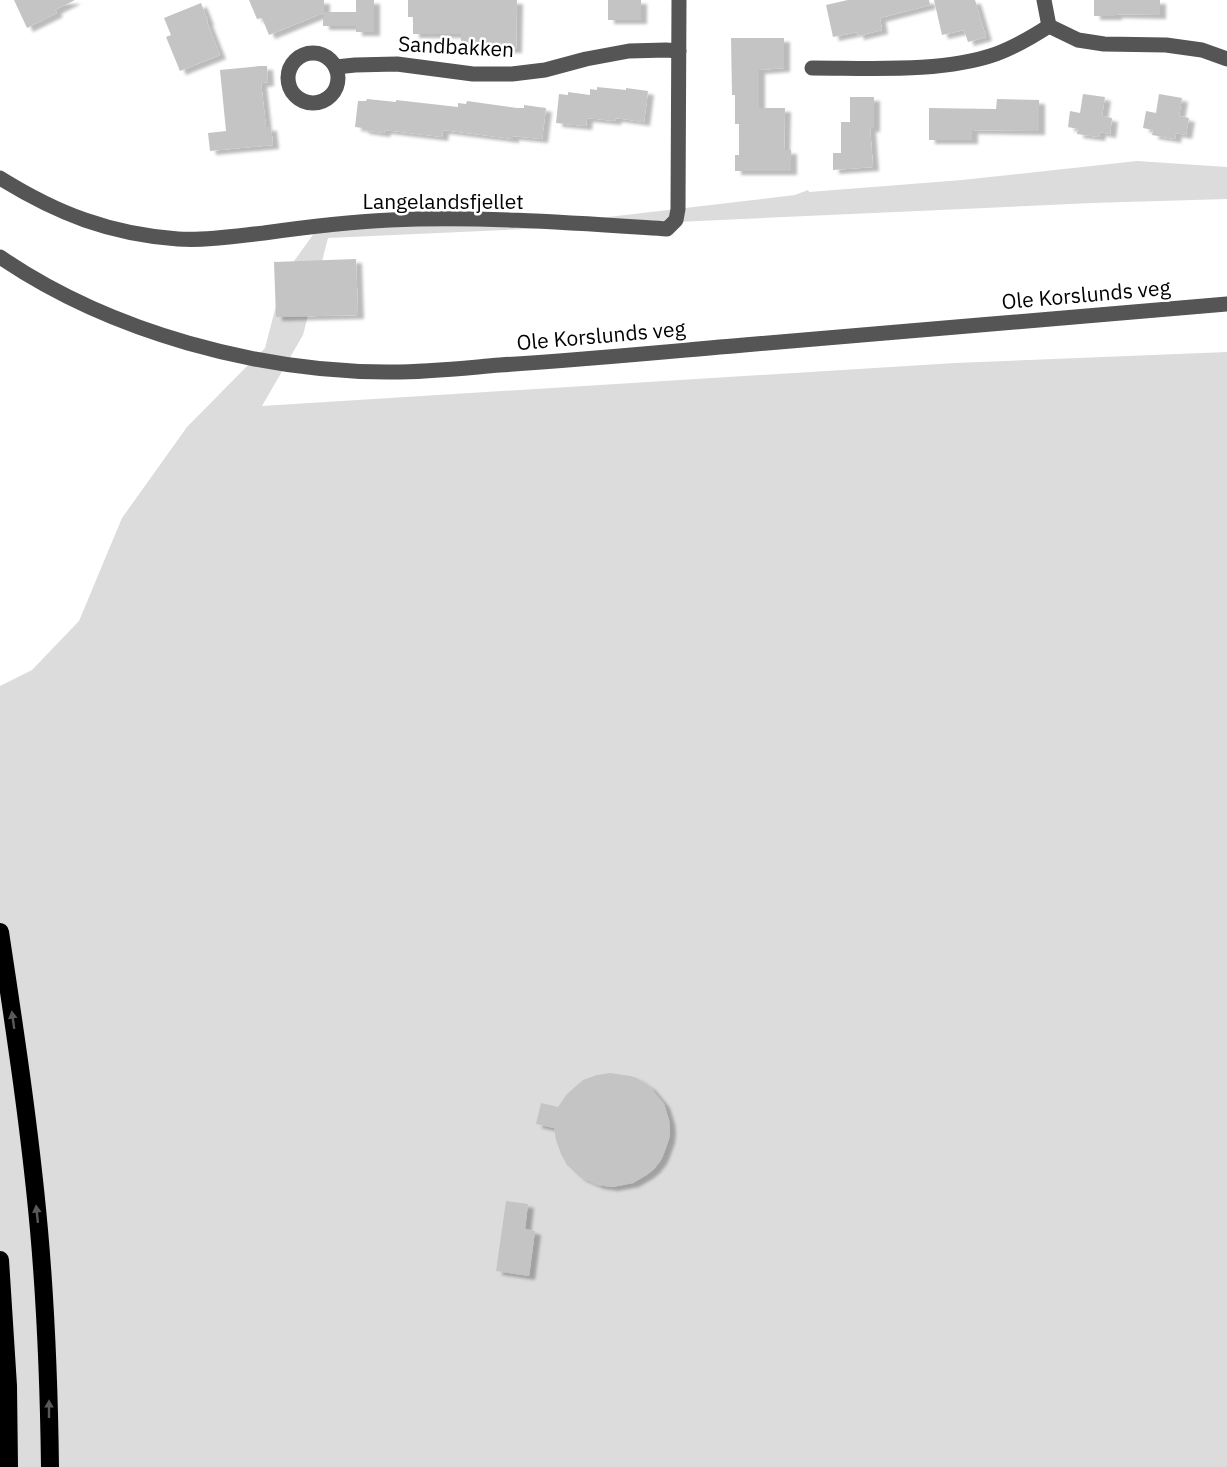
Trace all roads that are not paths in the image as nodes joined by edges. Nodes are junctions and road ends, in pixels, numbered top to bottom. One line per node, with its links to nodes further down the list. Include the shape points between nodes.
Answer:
1 (679, 0): 4 (street, Langelandsfjellet)
2 (1044, 0): 3 (street)
3 (1049, 26): 5 (street, via 1078,40 1104,45 1166,45 1202,50); 7 (street, via 1023,43 960,63 905,68)
4 (679, 51): 6 (street, Sandbakken, via 629,51 512,74 473,74 397,64); 8 (street, Langelandsfjellet, via 678,209 676,220 667,229 390,220 179,240 133,234 74,217)
5 (1227, 59)
6 (336, 67)
7 (812, 68)
8 (0, 178)
9 (0, 257): 10 (street, Ole Korslunds veg, via 120,321 202,347 293,365 392,372)
10 (1227, 304)
11 (0, 932): 14 (highway, one-way to 11, via 39,1231)
12 (0, 1260): 13 (highway, via 9,1386)
13 (9, 1467)
14 (50, 1467)

